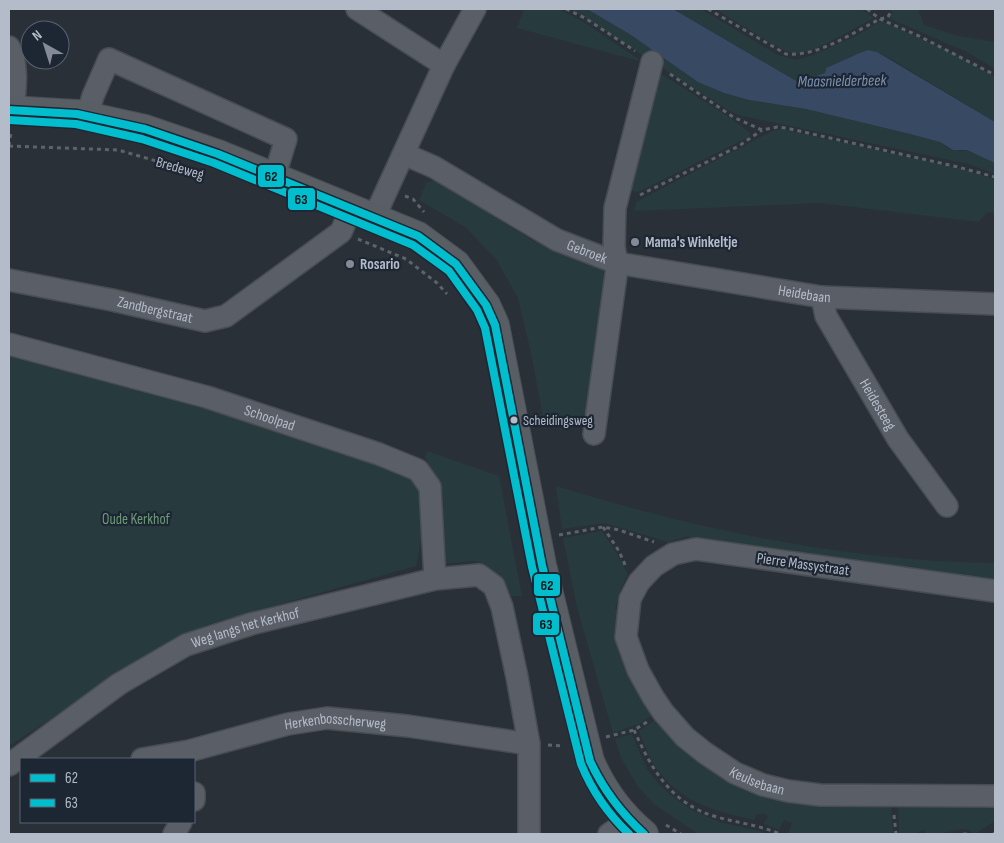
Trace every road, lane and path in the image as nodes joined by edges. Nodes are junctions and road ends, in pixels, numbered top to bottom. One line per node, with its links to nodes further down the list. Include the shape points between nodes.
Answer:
1 (357, 9): 10 (street)
2 (474, 9): 10 (street)
3 (566, 9): 9 (path)
4 (708, 9): 7 (path, via 786,54 799,56 813,53)
5 (867, 9): 7 (path)
6 (892, 9): 7 (path, via 888,17)
7 (880, 19): 11 (path)
8 (9, 47): 12 (street, via 14,57 16,87)
9 (652, 62): 14 (path, via 733,117); 20 (street, Gebroek)
10 (444, 65): 16 (street)
11 (995, 75)
12 (11, 110): 13 (main road, Bredeweg)
13 (87, 116): 19 (main road, Bredeweg, via 145,129 218,154); 19 (street, via 109,59 286,139)
14 (762, 130): 18 (path, via 786,128); 20 (path, via 739,146)
15 (9, 146): 17 (path, Bredeweg, via 118,150)
16 (404, 154): 21 (street, via 386,188); 22 (street, Gebroek, via 557,240)
17 (195, 173)
18 (995, 177)
19 (274, 178): 21 (main road, Bredeweg)
20 (615, 208): 22 (street, Gebroek)
21 (355, 220): 23 (street, Zandbergstraat, via 226,316 205,320); 24 (path); 29 (main road, Bredeweg, via 418,236 456,264 486,305 495,324)
22 (616, 263): 25 (street, Heidebaan); 28 (street)
23 (9, 280)
24 (448, 295)
25 (822, 297): 26 (street, Heidebaan); 30 (street, Heidesteeg, via 826,316 898,438)
26 (995, 304)
27 (9, 344): 34 (street, Schoolpad, via 207,397 418,470 430,486)
28 (594, 427): 29 (path)
29 (526, 433): 46 (main road, Bredeweg, via 525,481 542,565 590,760)
30 (946, 506)
31 (603, 527): 32 (path); 33 (path, via 653,542); 35 (path, via 634,578)
32 (556, 535)
33 (673, 554): 35 (street, Pierre Massystraat, via 654,566); 36 (street, Pierre Massystraat, via 696,549)
34 (435, 579): 39 (street, Weg langs het Kerkhof, via 479,575 494,586 502,607); 42 (street, Weg langs het Kerkhof, via 250,624 186,645 119,684)
35 (635, 591): 44 (street, Keulsebaan, via 626,637 638,670 662,712 685,737 735,773 764,785 820,795)
36 (995, 591)
37 (634, 730): 49 (path, via 654,771 675,795 715,817 754,824)
38 (563, 736): 40 (path)
39 (530, 744): 41 (street, Herkenbosscherweg, via 327,718 288,724); 48 (street)
40 (567, 753)
41 (189, 755): 43 (street, Herkenbosscherweg)
42 (24, 758)
43 (154, 758)
44 (995, 796)
45 (181, 823): 47 (street)
46 (627, 830)
47 (174, 834)
48 (529, 834)
49 (780, 834)

